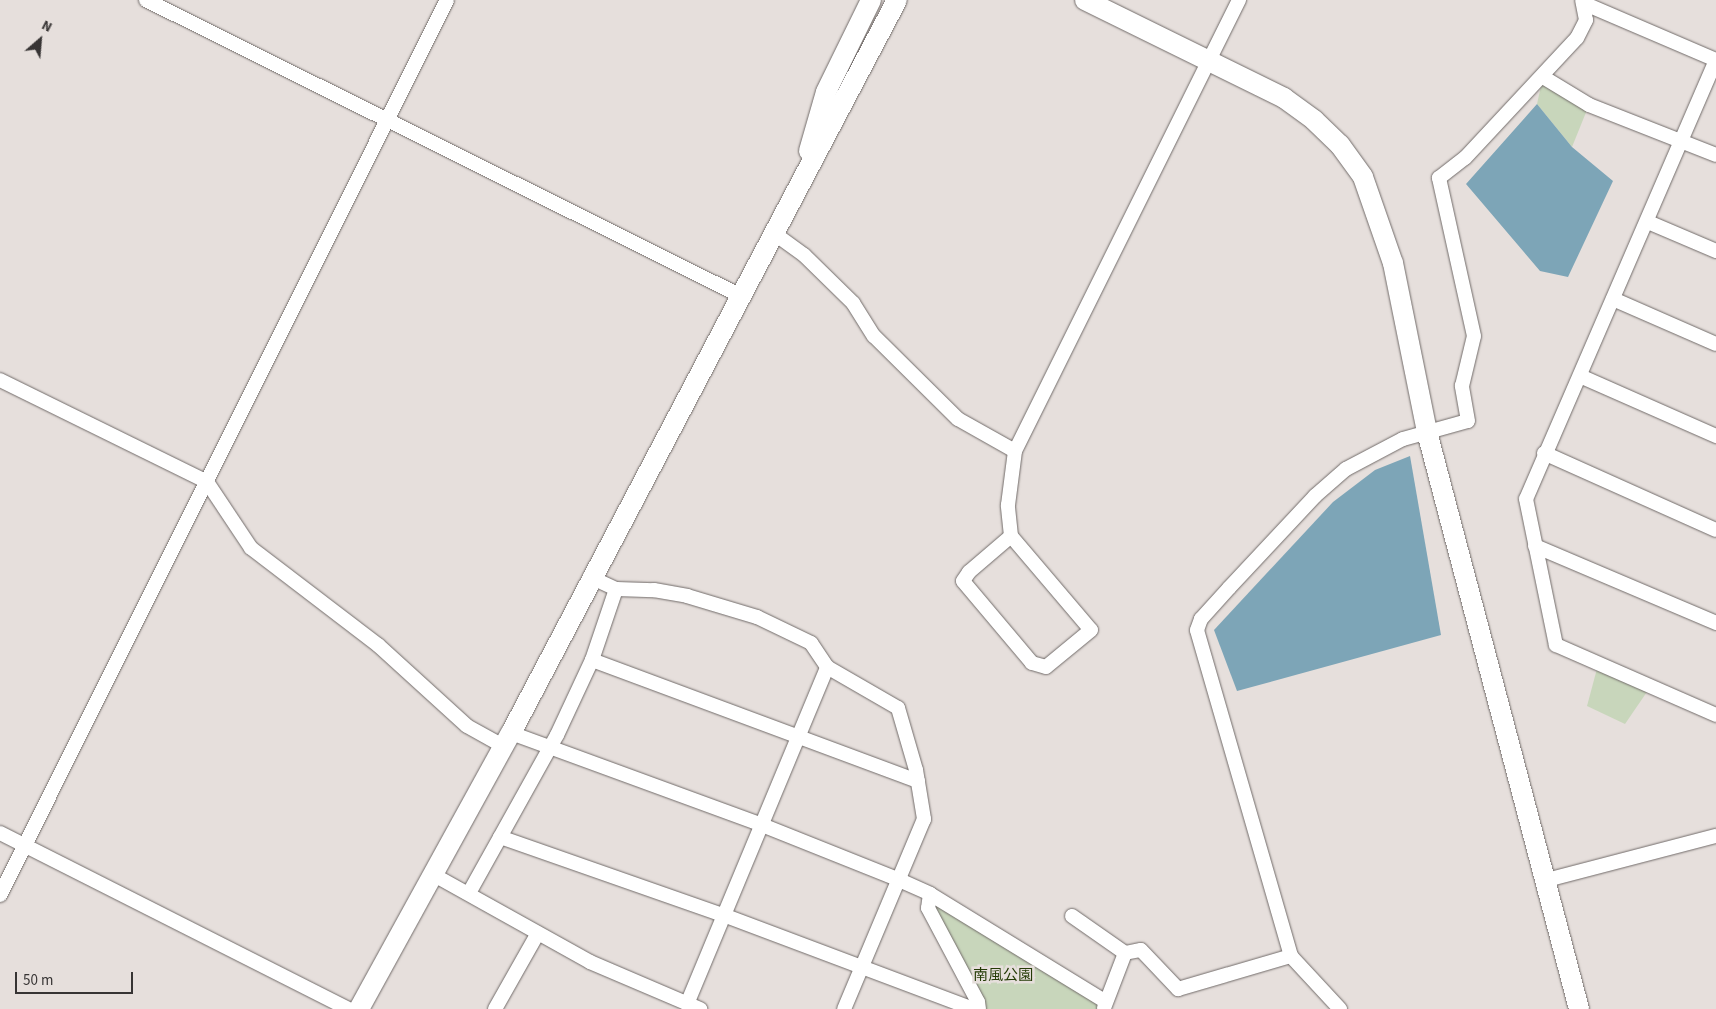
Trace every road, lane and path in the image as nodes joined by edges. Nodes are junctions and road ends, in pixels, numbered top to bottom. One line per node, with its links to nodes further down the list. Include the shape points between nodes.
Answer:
1 (146, 0): 11 (street)
2 (446, 0): 11 (street)
3 (871, 0): 15 (street, via 826,92 808,152)
4 (897, 0): 15 (street)
5 (1085, 0): 8 (street)
6 (1239, 0): 8 (street)
7 (1583, 2): 9 (street); 10 (street, via 1584,29)
8 (1209, 60): 22 (street, via 1284,98 1314,120 1340,145 1364,177 1392,263); 24 (street)
9 (1716, 60): 12 (street)
10 (1543, 77): 12 (street, via 1589,104); 22 (street, via 1519,98 1465,158 1439,178 1474,336 1462,386 1468,421)
11 (386, 122): 17 (street); 26 (street)
12 (1682, 140): 13 (street); 14 (street)
13 (1716, 155)
14 (1648, 222): 16 (street); 18 (street)
15 (779, 228): 17 (street); 24 (street, via 853,303 874,336 958,419)
16 (1716, 251)
17 (741, 296): 30 (street)
18 (1613, 299): 19 (street); 20 (street)
19 (1716, 344)
20 (1580, 376): 23 (street); 25 (street)
21 (0, 380): 26 (street)
22 (1427, 432): 47 (street); 55 (street, via 1403,439 1346,469 1315,496 1236,580 1201,619 1197,630)
23 (1716, 436)
24 (1015, 451): 28 (street, via 1008,505)
25 (1544, 453): 27 (street); 29 (street, via 1526,499)
26 (207, 482): 37 (street, via 251,548 378,645 466,726); 44 (street)
27 (1716, 530)
28 (1011, 536): 28 (street, via 969,572 964,581 1032,663 1046,667 1090,630)
29 (1535, 546): 32 (street); 35 (street, via 1556,645)
30 (590, 577): 31 (street); 37 (street)
31 (616, 589): 33 (street); 34 (street, via 654,590 729,606 811,643)
32 (1716, 623)
33 (592, 660): 36 (street); 38 (street)
34 (827, 668): 36 (street); 39 (street, via 898,708)
35 (1716, 715)
36 (798, 737): 39 (street); 40 (street)
37 (507, 739): 38 (street); 45 (street)
38 (548, 748): 40 (street); 43 (street)
39 (918, 781): 46 (street, via 924,819)
40 (762, 825): 46 (street); 51 (street)
41 (0, 833): 44 (street)
42 (1716, 836): 47 (street)
43 (500, 837): 48 (street); 51 (street)
44 (24, 845): 49 (street); 59 (street)
45 (434, 875): 48 (street); 60 (street)
46 (897, 879): 50 (street); 56 (street)
47 (1543, 881): 66 (street)
48 (469, 893): 53 (street)
49 (0, 894)
50 (930, 894): 57 (street); 64 (street, via 928,908 978,1002)
51 (726, 916): 56 (street); 58 (street)
52 (1072, 916): 54 (street)
53 (538, 933): 58 (street, via 590,962); 61 (street)
54 (1125, 953): 55 (street, via 1140,950 1178,989); 57 (street)
55 (1290, 956): 65 (street)
56 (860, 968): 62 (street); 63 (street)
57 (1105, 1005)
58 (694, 1006)
59 (348, 1009)
60 (359, 1009)
61 (495, 1009)
62 (844, 1009)
63 (974, 1009)
64 (978, 1009)
65 (1340, 1009)
66 (1579, 1009)

